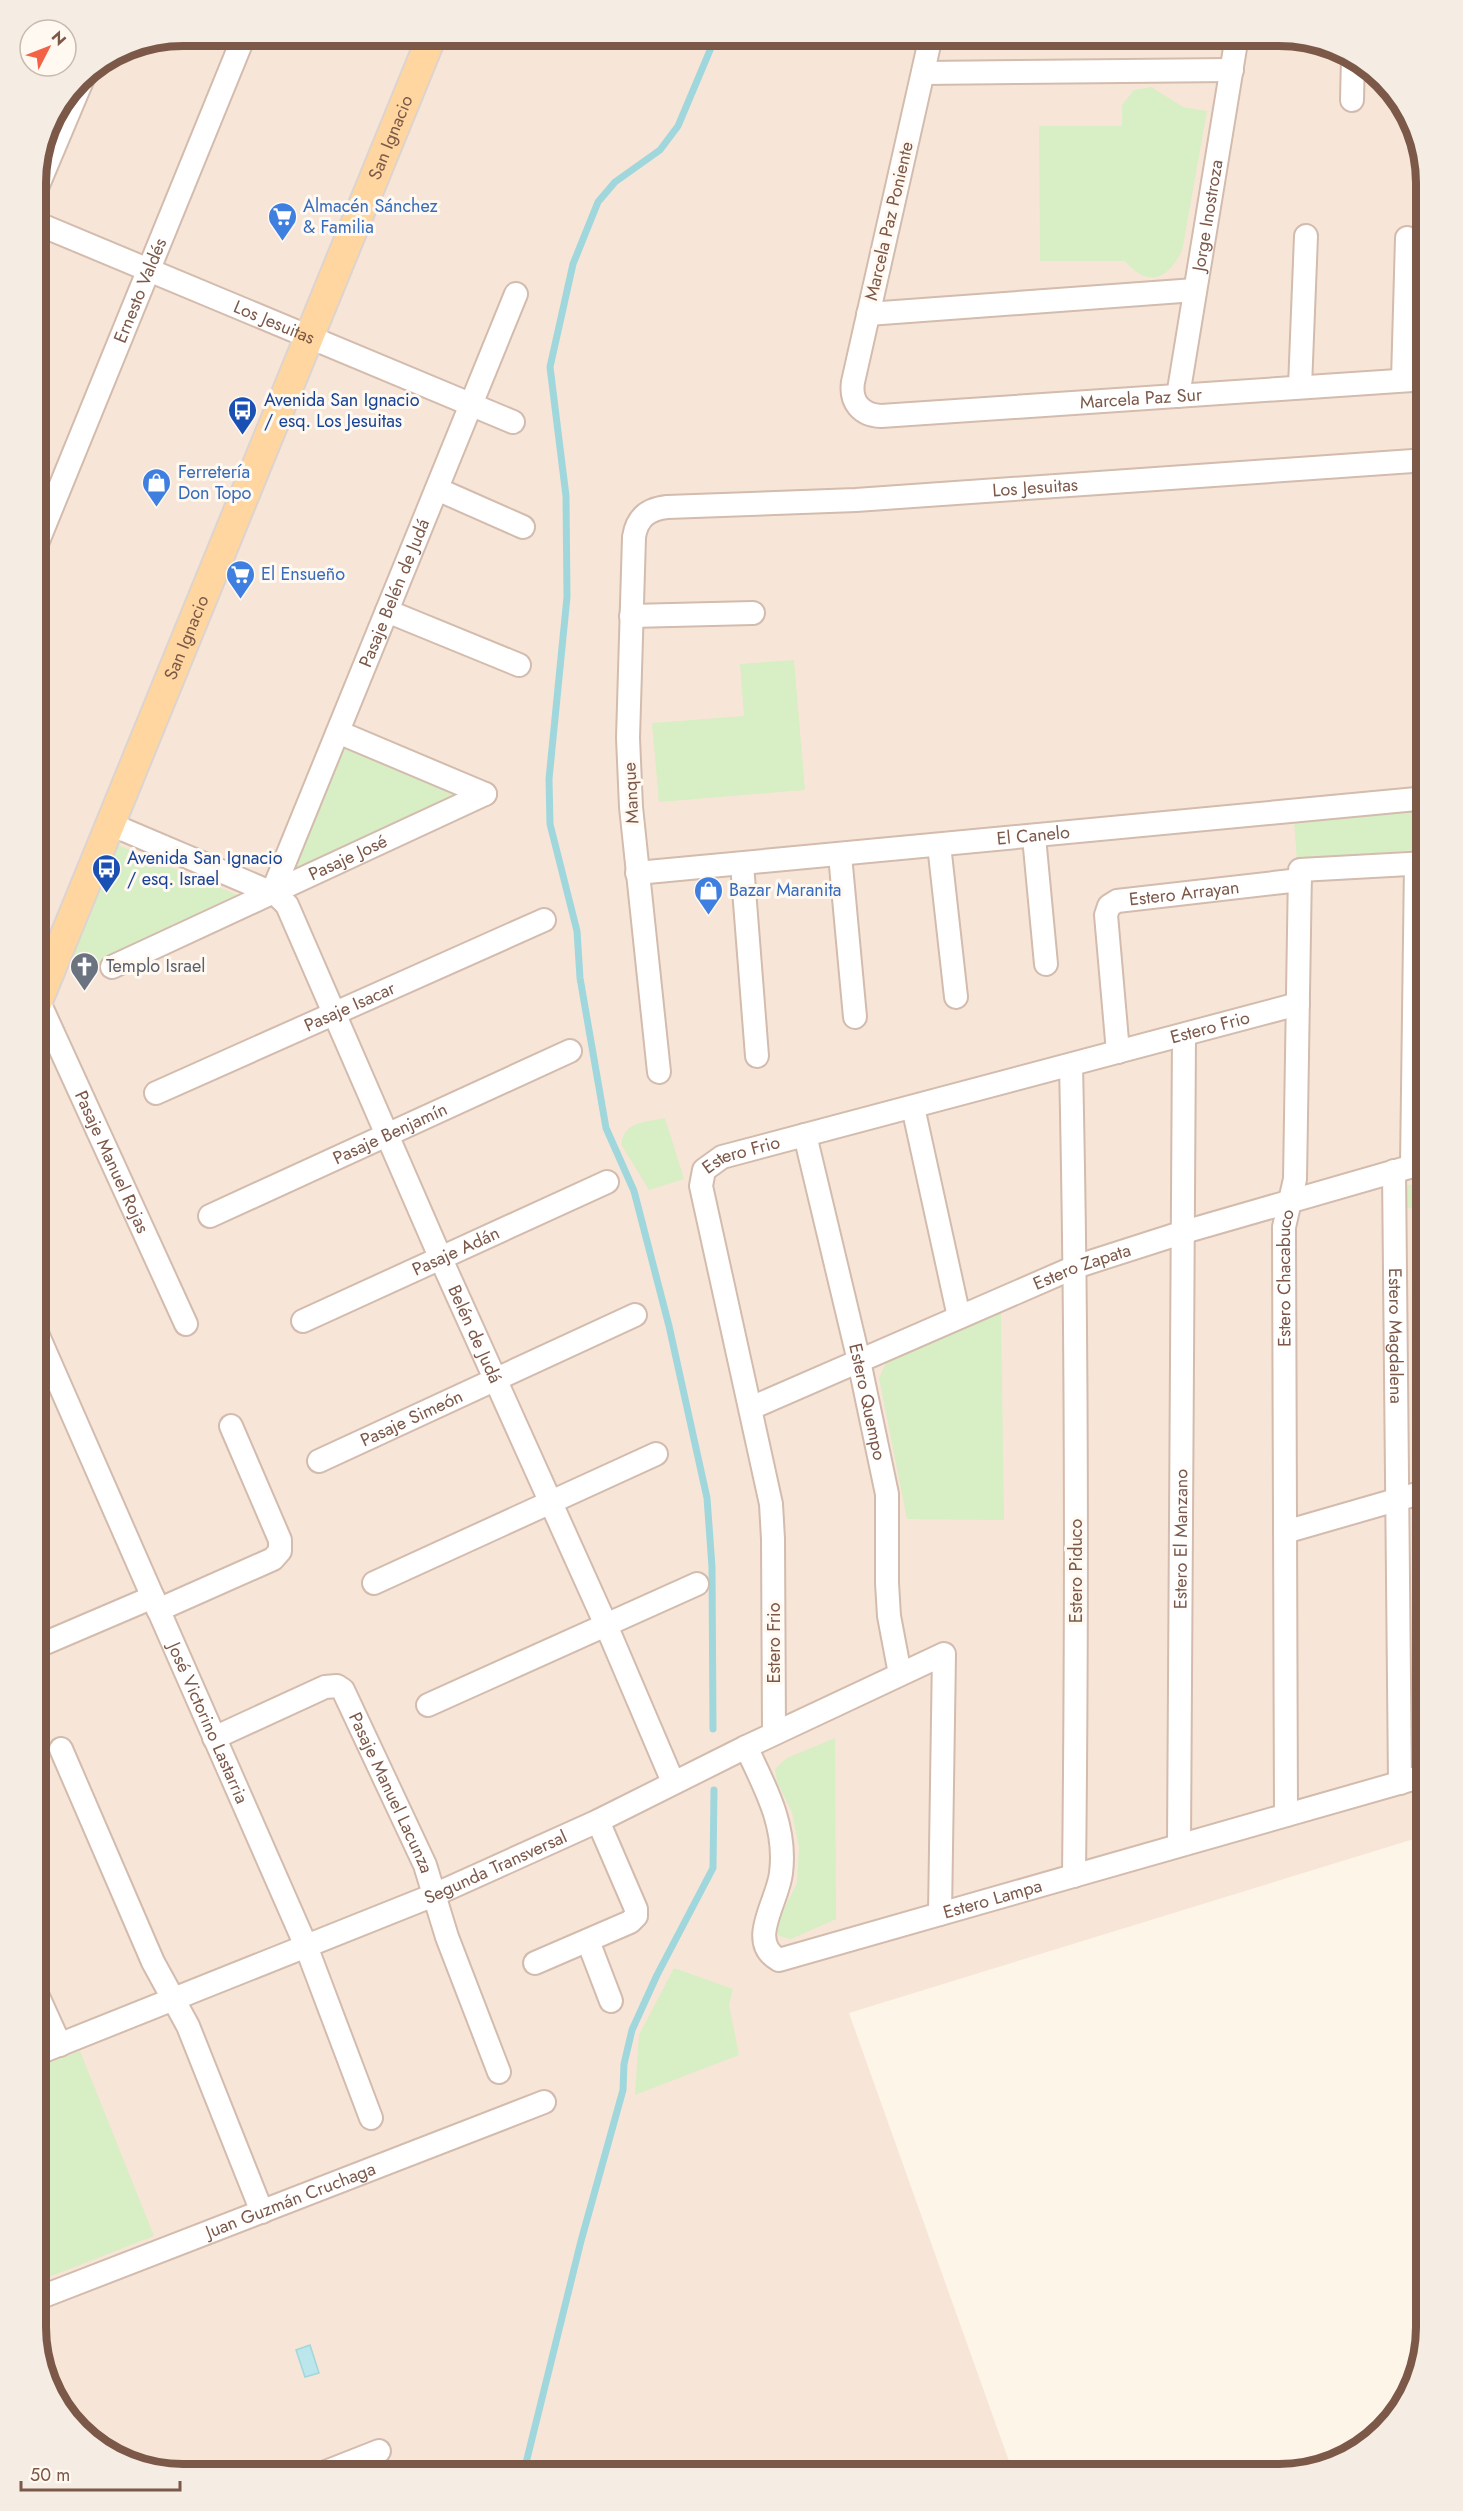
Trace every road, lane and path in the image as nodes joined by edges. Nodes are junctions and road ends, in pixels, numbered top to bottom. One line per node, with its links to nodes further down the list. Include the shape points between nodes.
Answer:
1 (239, 47): 14 (street, Ernesto Valdés)
2 (428, 47): 18 (main road, San Ignacio)
3 (929, 47): 7 (street, Marcela Paz Poniente)
4 (1235, 47): 6 (street, Jorge Inostroza)
5 (1353, 68): 8 (street)
6 (1232, 70): 7 (street); 15 (street, Jorge Inostroza)
7 (923, 73): 17 (street, Marcela Paz Poniente)
8 (1352, 100)
9 (72, 104): 10 (street)
10 (49, 160)
11 (47, 228): 14 (street, Los Jesuitas)
12 (1306, 236): 21 (street)
13 (1407, 238): 20 (street)
14 (147, 269): 18 (street, Los Jesuitas); 29 (street, Ernesto Valdés)
15 (1195, 290): 17 (street); 22 (street, Jorge Inostroza)
16 (516, 294): 23 (street, Pasaje Belén de Judá)
17 (868, 314): 24 (street, Marcela Paz Poniente, via 852,390)
18 (310, 337): 23 (street, Los Jesuitas); 37 (main road, San Ignacio)
19 (1416, 379): 20 (street, Marcela Paz Sur)
20 (1403, 380): 21 (street, Marcela Paz Sur)
21 (1300, 387): 22 (street, Marcela Paz Sur)
22 (1178, 396): 24 (street, Marcela Paz Sur, via 881,416 872,416)
23 (471, 405): 25 (street, Los Jesuitas); 27 (street, Pasaje Belén de Judá)
24 (858, 406)
25 (513, 422)
26 (1416, 461): 28 (street, Los Jesuitas, via 856,500 667,507)
27 (437, 489): 30 (street); 31 (street, Pasaje Belén de Judá)
28 (644, 515): 33 (street, Manque, via 635,529)
29 (47, 519)
30 (523, 527)
31 (387, 611): 34 (street); 35 (street, Pasaje Belén de Judá)
32 (753, 613): 33 (street)
33 (631, 616): 43 (street, Manque, via 628,738)
34 (519, 666)
35 (338, 732): 45 (street, Pasaje Belén de Judá); 45 (street, Pasaje José, via 486,794)
36 (1416, 799): 38 (street, El Canelo)
37 (110, 824): 45 (street); 49 (main road, San Ignacio)
38 (1034, 837): 39 (street, El Canelo); 47 (street)
39 (939, 845): 40 (street, El Canelo); 50 (street)
40 (840, 855): 42 (street, El Canelo); 54 (street)
41 (1416, 863): 44 (street, via 1300,870)
42 (742, 864): 43 (street, El Canelo); 59 (street)
43 (637, 873): 61 (street, Manque)
44 (1300, 880): 51 (street, Estero Chacabuco); 58 (street, Estero Arrayan, via 1109,906 1106,915)
45 (272, 893): 48 (street, Pasaje José); 52 (street, Belén de Judá, via 291,912)
46 (544, 920): 52 (street, Pasaje Isacar)
47 (1046, 964)
48 (112, 967)
49 (47, 979)
50 (956, 998)
51 (1298, 1004): 56 (street, Estero Frio); 68 (street, Estero Chacabuco)
52 (333, 1014): 62 (street, Pasaje Isacar); 64 (street, Belén de Judá)
53 (1416, 1014): 66 (street, Estero Magdalena)
54 (855, 1017)
55 (47, 1024): 76 (street, Pasaje Manuel Rojas)
56 (1184, 1035): 58 (street, Estero Frio); 70 (street, Estero El Manzano)
57 (570, 1051): 64 (street, Pasaje Benjamín)
58 (1118, 1052): 60 (street, Estero Frio)
59 (757, 1056)
60 (1071, 1065): 63 (street, Estero Frio); 72 (street, Estero Piduco)
61 (659, 1072)
62 (156, 1093)
63 (913, 1107): 65 (street, Estero Frio); 74 (street)
64 (387, 1135): 69 (street, Pasaje Benjamín); 71 (street, Belén de Judá)
65 (805, 1135): 78 (street, Estero Quempo); 80 (street, Estero Frio, via 718,1159 704,1170 701,1186)
66 (1411, 1166): 68 (street, Estero Zapata); 85 (street, Estero Magdalena)
67 (607, 1182): 71 (street, Pasaje Adán)
68 (1292, 1201): 70 (street, Estero Zapata); 87 (street, Estero Chacabuco, via 1284,1227)
69 (210, 1216)
70 (1184, 1232): 72 (street, Estero Zapata); 104 (street, Estero El Manzano)
71 (441, 1259): 75 (street, Pasaje Adán); 79 (street, Belén de Judá)
72 (1075, 1267): 74 (street, Estero Zapata); 105 (street, Estero Piduco)
73 (635, 1315): 79 (street, Pasaje Simeón)
74 (959, 1317): 78 (street, Estero Zapata)
75 (303, 1321)
76 (186, 1324)
77 (46, 1355): 90 (street, José Victorino Lastarria)
78 (859, 1361): 80 (street, Estero Zapata); 93 (street, Estero Quempo, via 886,1494 888,1594)
79 (496, 1380): 83 (street, Pasaje Simeón); 86 (street, Belén de Judá)
80 (752, 1408): 95 (street, Estero Frio, via 772,1518)
81 (231, 1426): 90 (street, via 280,1540 280,1551 273,1559)
82 (656, 1454): 86 (street)
83 (320, 1461)
84 (1416, 1494): 85 (street)
85 (1396, 1500): 87 (street); 101 (street, Estero Magdalena)
86 (551, 1502): 88 (street); 91 (street, Belén de Judá)
87 (1285, 1532): 102 (street, Estero Chacabuco)
88 (374, 1583)
89 (697, 1584): 91 (street)
90 (156, 1604): 92 (street); 96 (street, José Victorino Lastarria)
91 (606, 1625): 94 (street); 100 (street, Belén de Judá)
92 (46, 1643)
93 (900, 1674): 95 (street, Segunda Transversal); 107 (street, Segunda Transversal, via 944,1654)
94 (428, 1705)
95 (774, 1733): 97 (street, Segunda Transversal)
96 (214, 1738): 106 (street, Pasaje Manuel Lacunza, via 326,1687 337,1686 347,1695 424,1864); 109 (street, José Victorino Lastarria)
97 (746, 1747): 100 (street, Segunda Transversal); 107 (street, Estero Lampa, via 770,1798 781,1835 783,1855 778,1890 763,1932 771,1956 779,1960)
98 (61, 1749): 111 (street, via 153,1962)
99 (1416, 1778): 101 (street, Estero Lampa)
100 (673, 1782): 103 (street, Segunda Transversal)
101 (1400, 1782): 102 (street, Estero Lampa)
102 (1286, 1815): 104 (street, Estero Lampa)
103 (598, 1821): 106 (street, Segunda Transversal); 108 (street, via 636,1916)
104 (1179, 1845): 105 (street, Estero Lampa)
105 (1074, 1876): 107 (street, Estero Lampa)
106 (434, 1895): 109 (street, Segunda Transversal); 116 (street, Pasaje Manuel Lacunza)
107 (940, 1914)
108 (588, 1941): 110 (street); 112 (street)
109 (306, 1946): 111 (street, Segunda Transversal); 118 (street, José Victorino Lastarria)
110 (535, 1963)
111 (174, 2000): 114 (street, Segunda Transversal); 119 (street, via 188,2026)
112 (610, 2001)
113 (46, 2014): 114 (street)
114 (60, 2045): 115 (street, Segunda Transversal)
115 (46, 2050)
116 (499, 2072)
117 (544, 2102): 119 (street, Juan Guzmán Cruchaga)
118 (371, 2118)
119 (261, 2212): 120 (street, Juan Guzmán Cruchaga)
120 (46, 2295)
121 (379, 2451): 122 (street)
122 (346, 2464)

